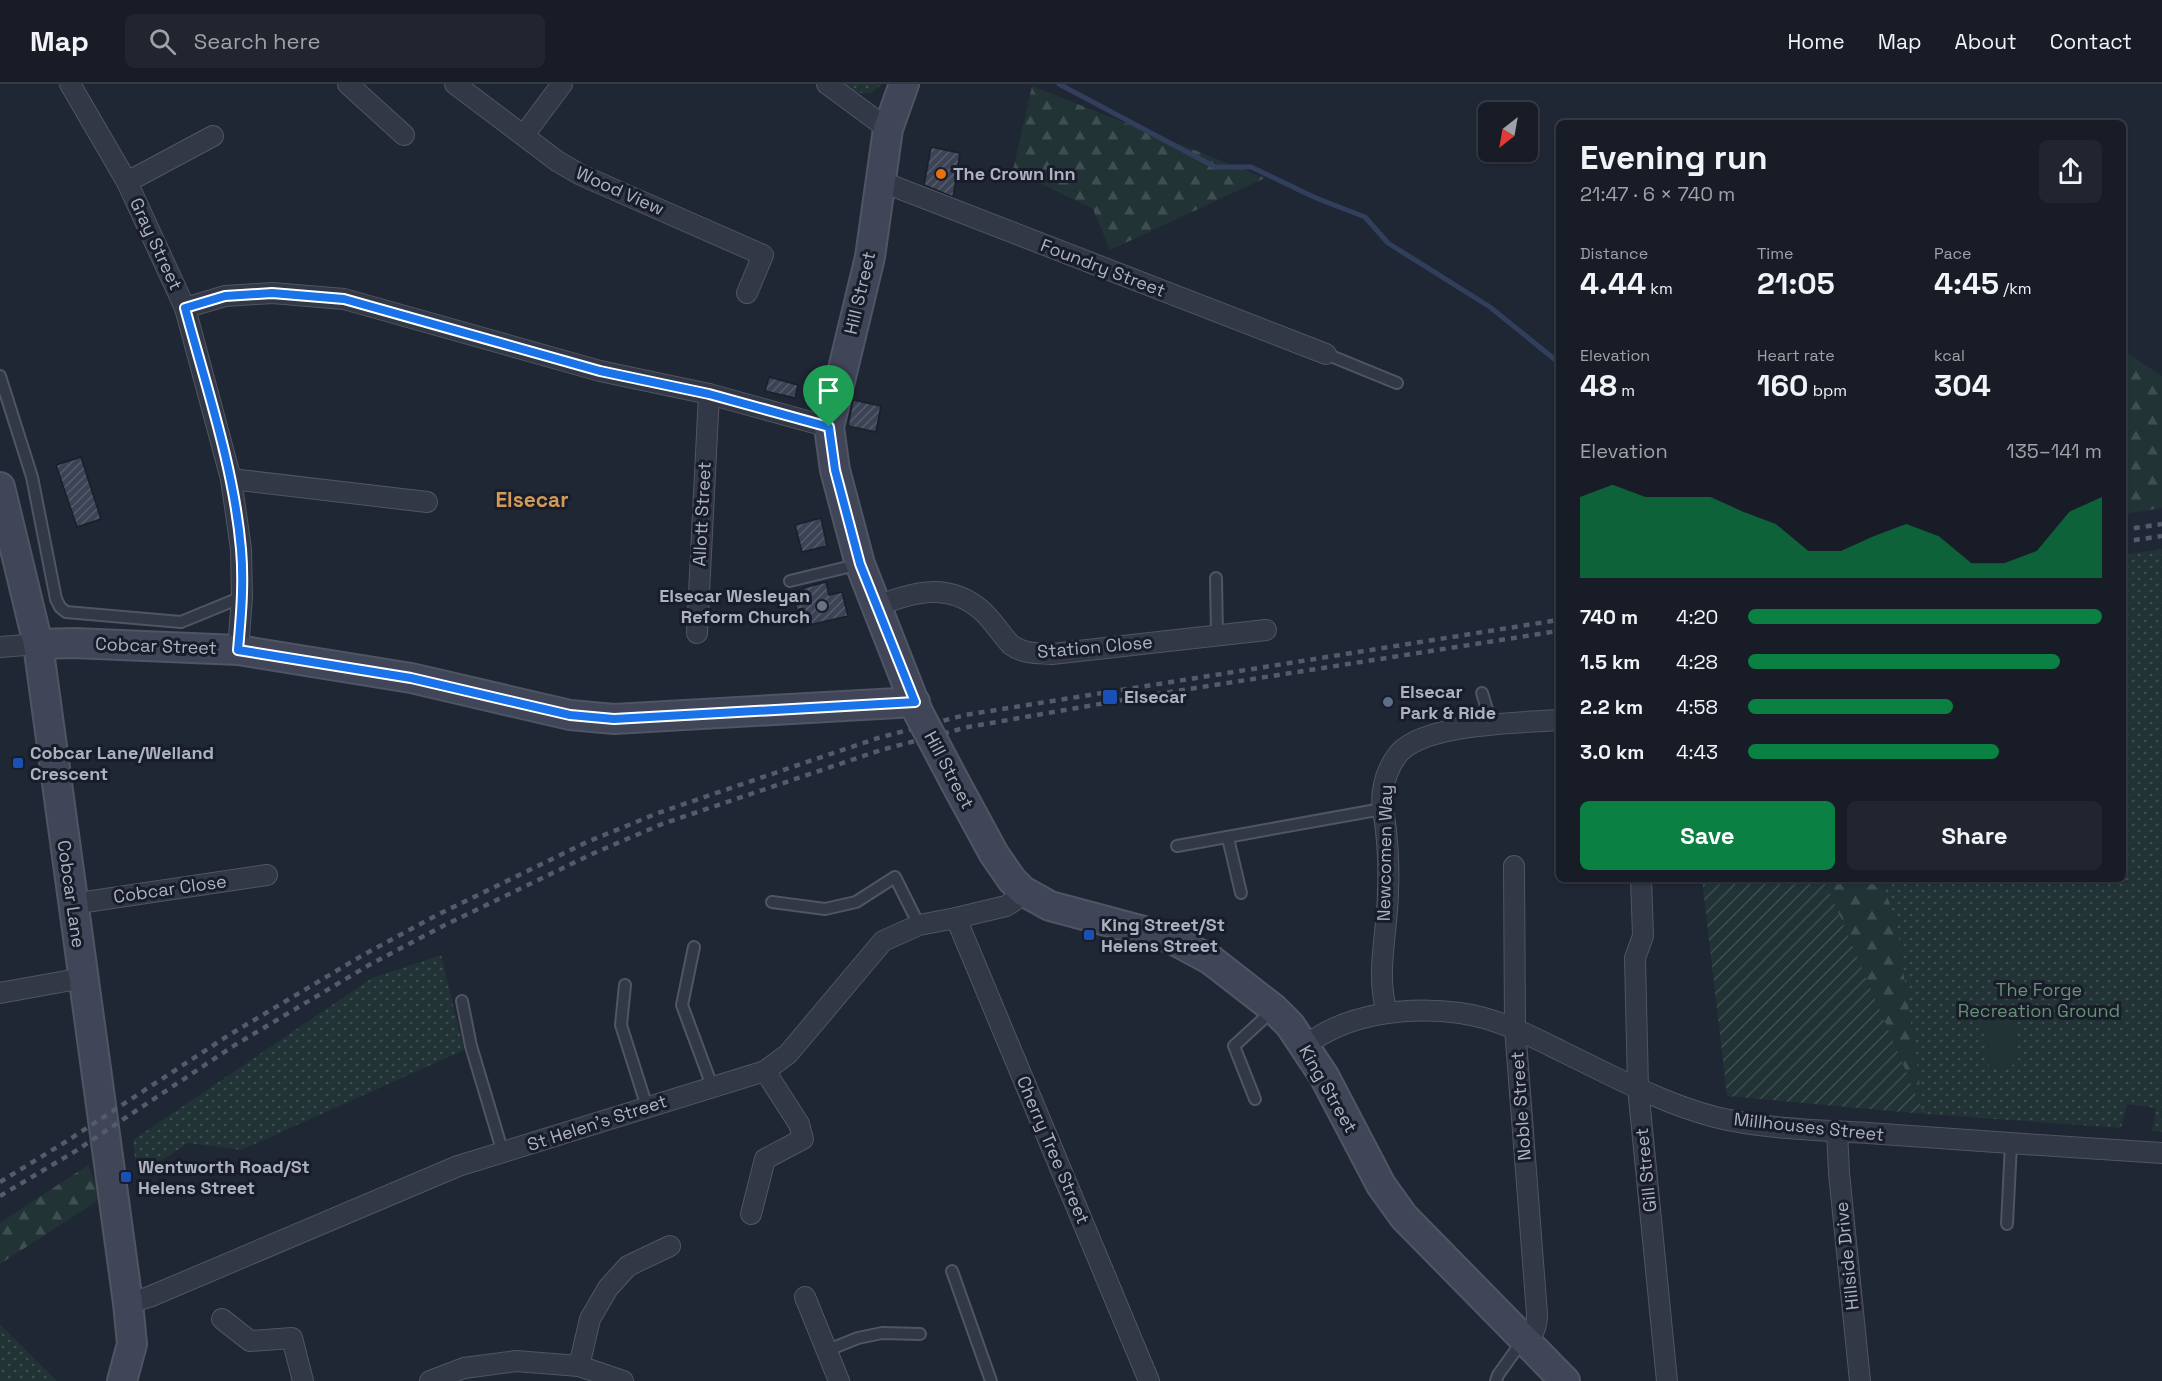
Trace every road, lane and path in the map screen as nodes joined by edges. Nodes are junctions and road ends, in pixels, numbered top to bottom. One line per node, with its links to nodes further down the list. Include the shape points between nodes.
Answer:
1 (70, 84): 12 (street, Gray Street)
2 (348, 84): 8 (street)
3 (454, 84): 9 (street, Wood View)
4 (562, 84): 9 (street)
5 (827, 84): 7 (street)
6 (903, 84): 7 (street, Hill Street)
7 (888, 129): 11 (street, Hill Street)
8 (404, 135)
9 (524, 135): 13 (street, Wood View, via 581,175 763,255)
10 (213, 136): 12 (street, Gray Street)
11 (880, 181): 15 (street, Foundry Street); 19 (street, Hill Street, via 870,257)
12 (127, 182): 14 (street, Gray Street)
13 (747, 293)
14 (185, 308): 18 (street, via 225,296 272,293 344,299 600,371); 20 (street, Gray Street)
15 (1326, 354): 17 (lane)
16 (0, 376): 26 (lane, Cobcar Street, via 32,477 60,607 66,612 181,622)
17 (1397, 383)
18 (709, 394): 19 (street); 29 (street, Allott Street)
19 (829, 427): 23 (street, Hill Street, via 835,470)
20 (231, 479): 22 (street); 26 (street, Gray Street, via 241,549)
21 (0, 487): 31 (street, Cobcar Lane)
22 (427, 502)
23 (860, 564): 25 (lane); 27 (street, Hill Street)
24 (1216, 578): 30 (lane)
25 (790, 581)
26 (242, 597): 33 (street, Gray Street)
27 (877, 606): 30 (street, Station Close, via 919,592 943,591 980,610 1011,645 1032,653); 35 (street, Hill Street)
28 (1266, 630): 30 (street, Station Close)
29 (697, 633)
30 (1217, 636)
31 (38, 644): 32 (street); 33 (street, Cobcar Street); 47 (street, Cobcar Lane)
32 (0, 647)
33 (238, 650): 35 (street, Cobcar Street, via 411,678 570,715 614,719)
34 (1482, 693): 37 (lane)
35 (917, 707): 44 (street, Hill Street, bridge, via 994,854)
36 (1556, 720): 37 (street, Newcomen Way)
37 (1492, 726): 38 (street, Newcomen Way, via 1442,732 1410,744 1387,774)
38 (1382, 809): 39 (lane); 56 (street, Newcomen Way, via 1389,891 1381,981)
39 (1228, 838): 40 (lane); 45 (lane)
40 (1177, 846)
41 (1514, 866): 57 (street, Noble Street)
42 (267, 875): 47 (street, Cobcar Close)
43 (1641, 882): 61 (street, Gill Street, via 1642,936 1635,958)
44 (1023, 891): 48 (street, St Helen's Street, via 1005,906); 55 (street, King Street, via 1050,906 1170,938 1211,960)
45 (1241, 893)
46 (772, 902): 49 (lane, via 825,909 856,902 895,877)
47 (72, 904): 51 (street, Cobcar Lane)
48 (956, 918): 49 (street, St Helen's Street); 85 (street, Cherry Tree Street)
49 (918, 924): 59 (street, St Helen's Street, via 884,941 788,1054)
50 (694, 947): 60 (lane, via 682,1005)
51 (83, 978): 53 (street); 73 (street, Cobcar Lane)
52 (625, 985): 63 (lane, via 621,1025)
53 (0, 993)
54 (462, 1001): 66 (lane, via 471,1046)
55 (1274, 1009): 58 (street, King Street); 62 (lane, via 1234,1046)
56 (1387, 1013): 57 (street, Millhouses Street, via 1458,1013); 58 (street, Millhouses Street, via 1334,1029)
57 (1515, 1029): 61 (street, Millhouses Street); 76 (street, Noble Street, via 1537,1314 1533,1334)
58 (1305, 1046): 76 (street, King Street, via 1381,1185 1404,1217)
59 (765, 1071): 60 (street, St Helen's Street); 68 (street, via 799,1124 803,1139 765,1159)
60 (712, 1086): 63 (street, St Helen's Street)
61 (1638, 1088): 64 (street, Millhouses Street, via 1715,1117); 88 (street, Gill Street)
62 (1255, 1099)
63 (647, 1107): 66 (street, St Helen's Street)
64 (1837, 1131): 65 (street, Millhouses Street); 89 (street, Hillside Drive)
65 (2010, 1144): 67 (street, Millhouses Street); 69 (lane)
66 (504, 1153): 73 (street, St Helen's Street, via 458,1166)
67 (2162, 1153)
68 (751, 1214)
69 (2007, 1224)
70 (670, 1246): 78 (street, via 628,1266 608,1288 590,1319)
71 (952, 1270): 84 (lane)
72 (805, 1297): 77 (street)
73 (128, 1303): 79 (street, Cobcar Lane, via 132,1344)
74 (222, 1319): 80 (street, via 250,1341 292,1338)
75 (920, 1334): 77 (lane, via 882,1333)
76 (1525, 1342): 86 (lane); 87 (street, King Street)
77 (828, 1350): 83 (street)
78 (579, 1366): 81 (street, via 516,1361 464,1368); 82 (street)
79 (122, 1381)
80 (303, 1381)
81 (430, 1381)
82 (623, 1381)
83 (839, 1381)
84 (991, 1381)
85 (1149, 1381)
86 (1496, 1381)
87 (1565, 1381)
88 (1668, 1381)
89 (1860, 1381)

